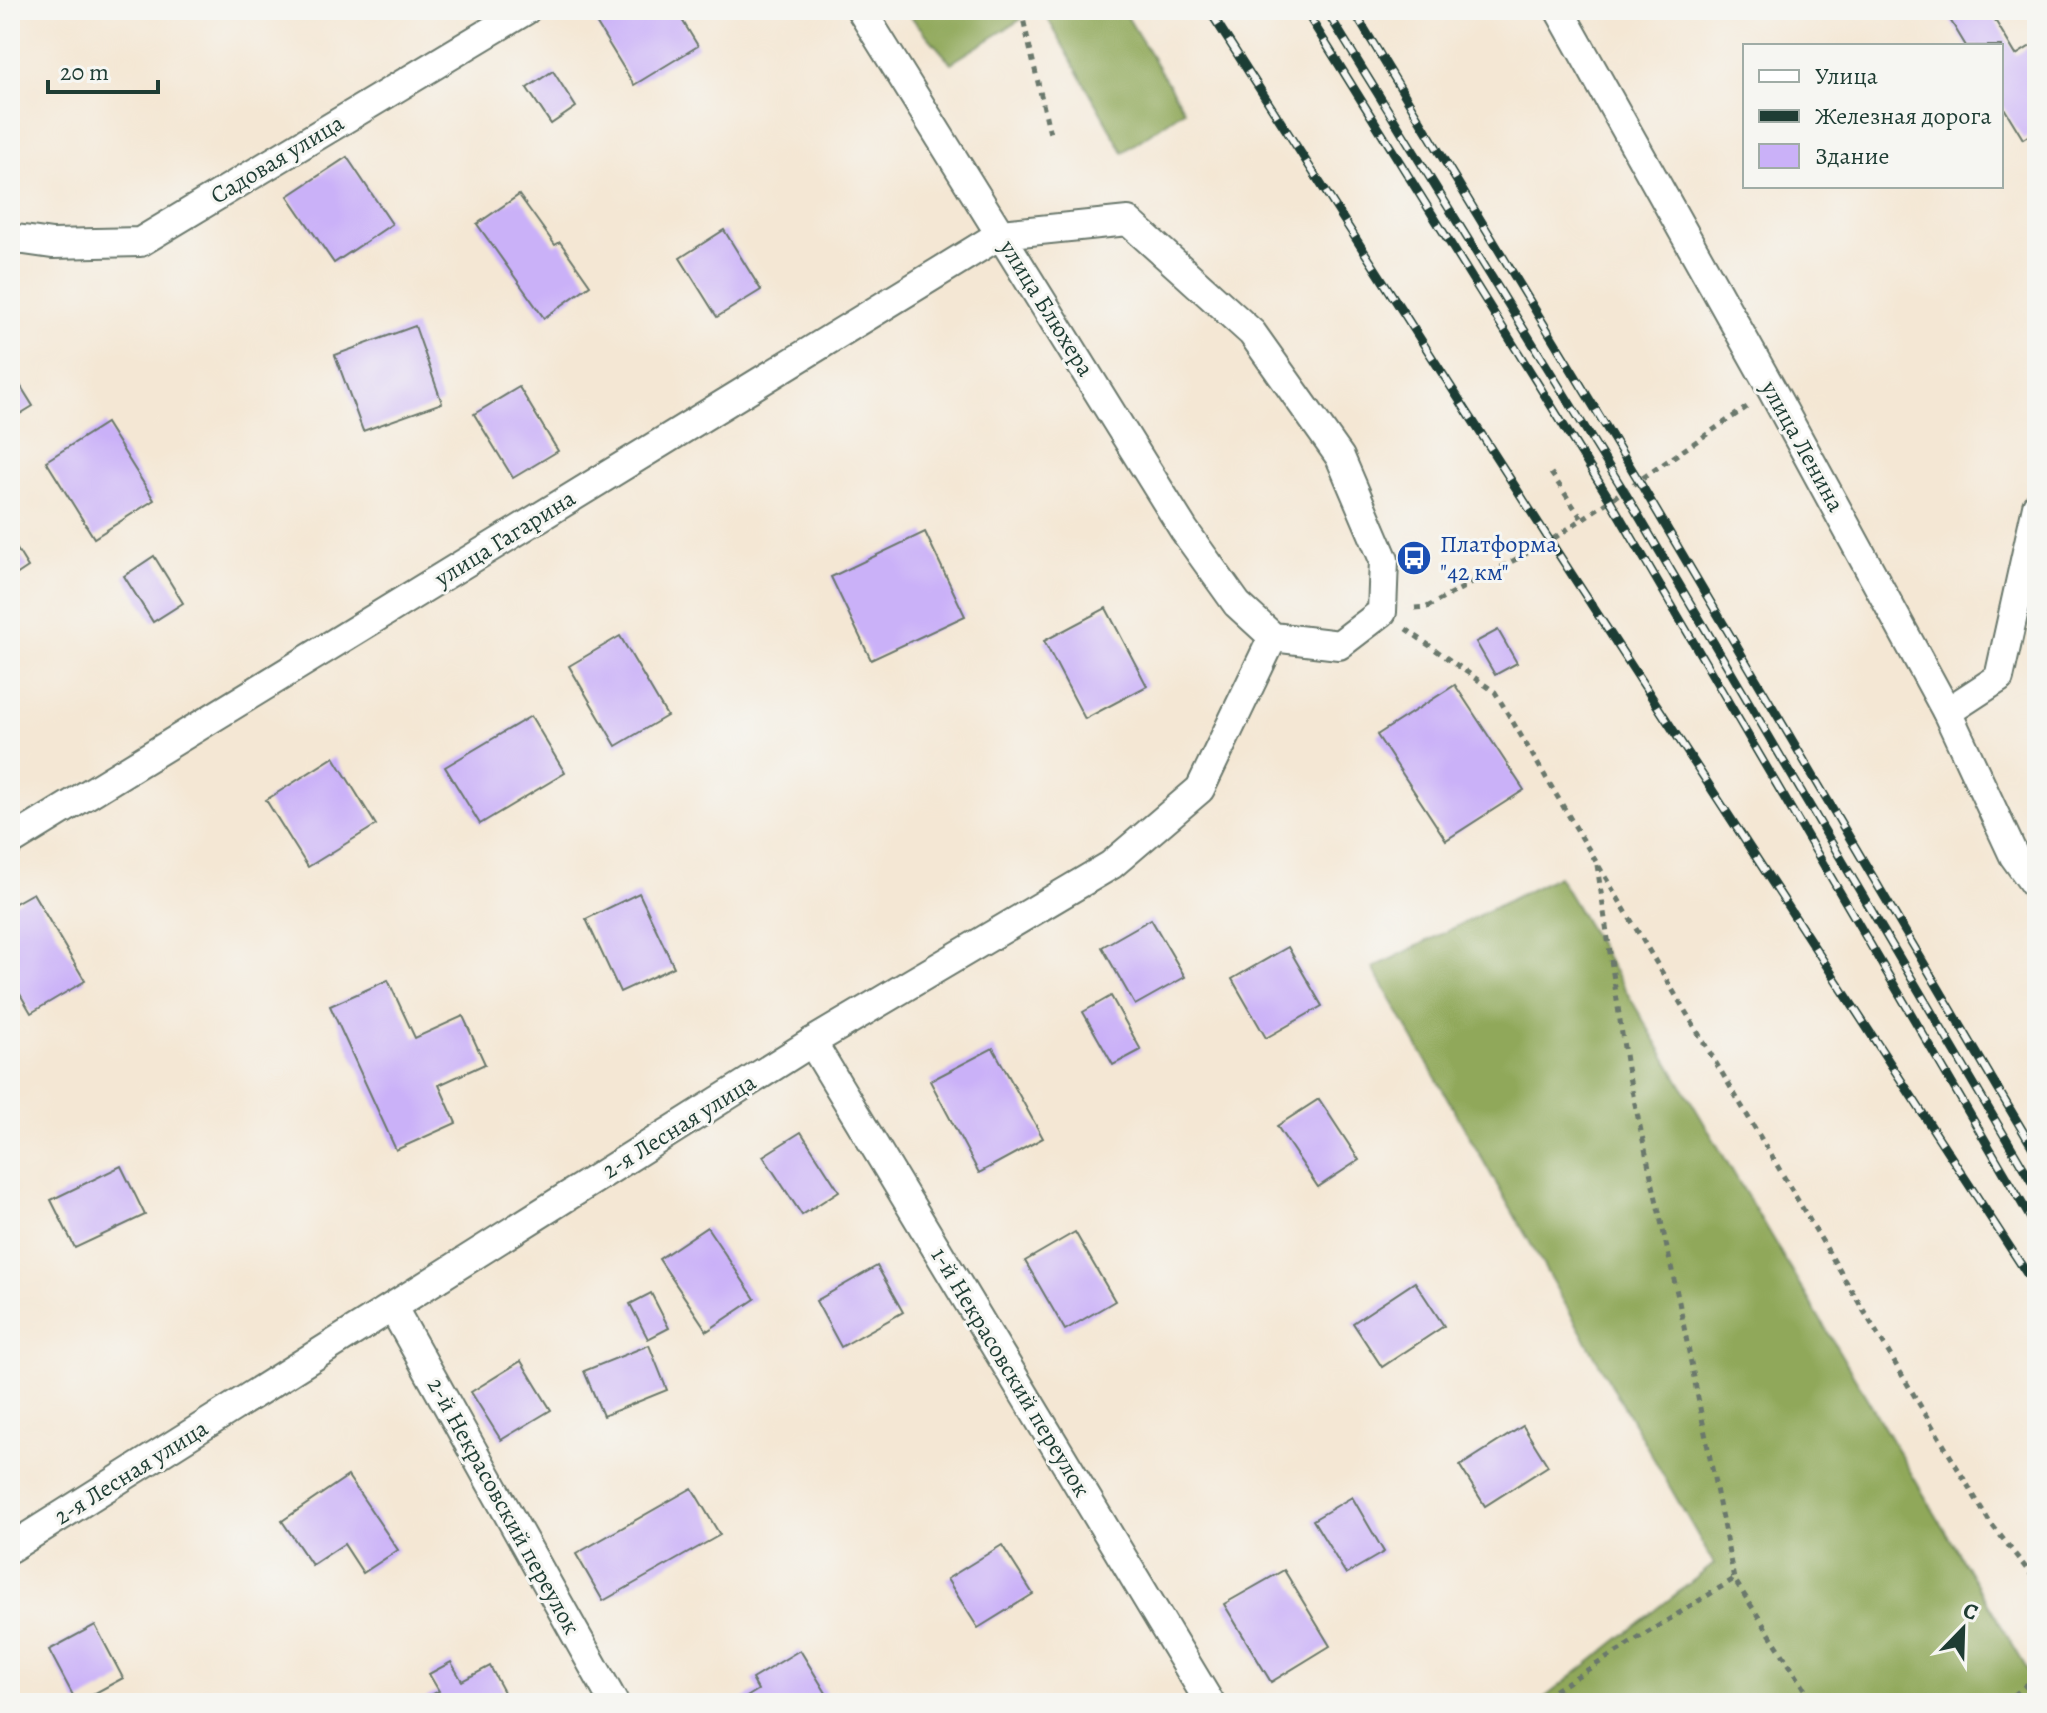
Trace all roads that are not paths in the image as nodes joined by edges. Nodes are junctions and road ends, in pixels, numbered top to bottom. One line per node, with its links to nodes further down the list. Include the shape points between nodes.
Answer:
1 (526, 10): 5 (street, Садовая улица, via 140,242 52,244)
2 (861, 10): 4 (street, улица Блюхера)
3 (1559, 10): 8 (street, улица Ленина)
4 (1001, 234): 7 (street, улица Блюхера, via 1184,530 1237,604); 7 (street, via 1128,221 1252,333 1340,457 1384,560 1382,612 1339,645); 9 (street, улица Гагарина)
5 (10, 238)
6 (2037, 506): 8 (street, via 1999,678)
7 (1273, 637): 11 (street, 2-я Лесная улица, via 1200,789 1111,865)
8 (1947, 712): 10 (street, улица Ленина, via 2014,856)
9 (10, 842)
10 (2037, 888)
11 (812, 1042): 12 (street, 2-я Лесная улица); 15 (street, 1-й Некрасовский переулок)
12 (393, 1308): 13 (street, 2-я Лесная улица); 14 (street, 2-й Некрасовский переулок)
13 (10, 1548)
14 (614, 1703)
15 (1210, 1703)

